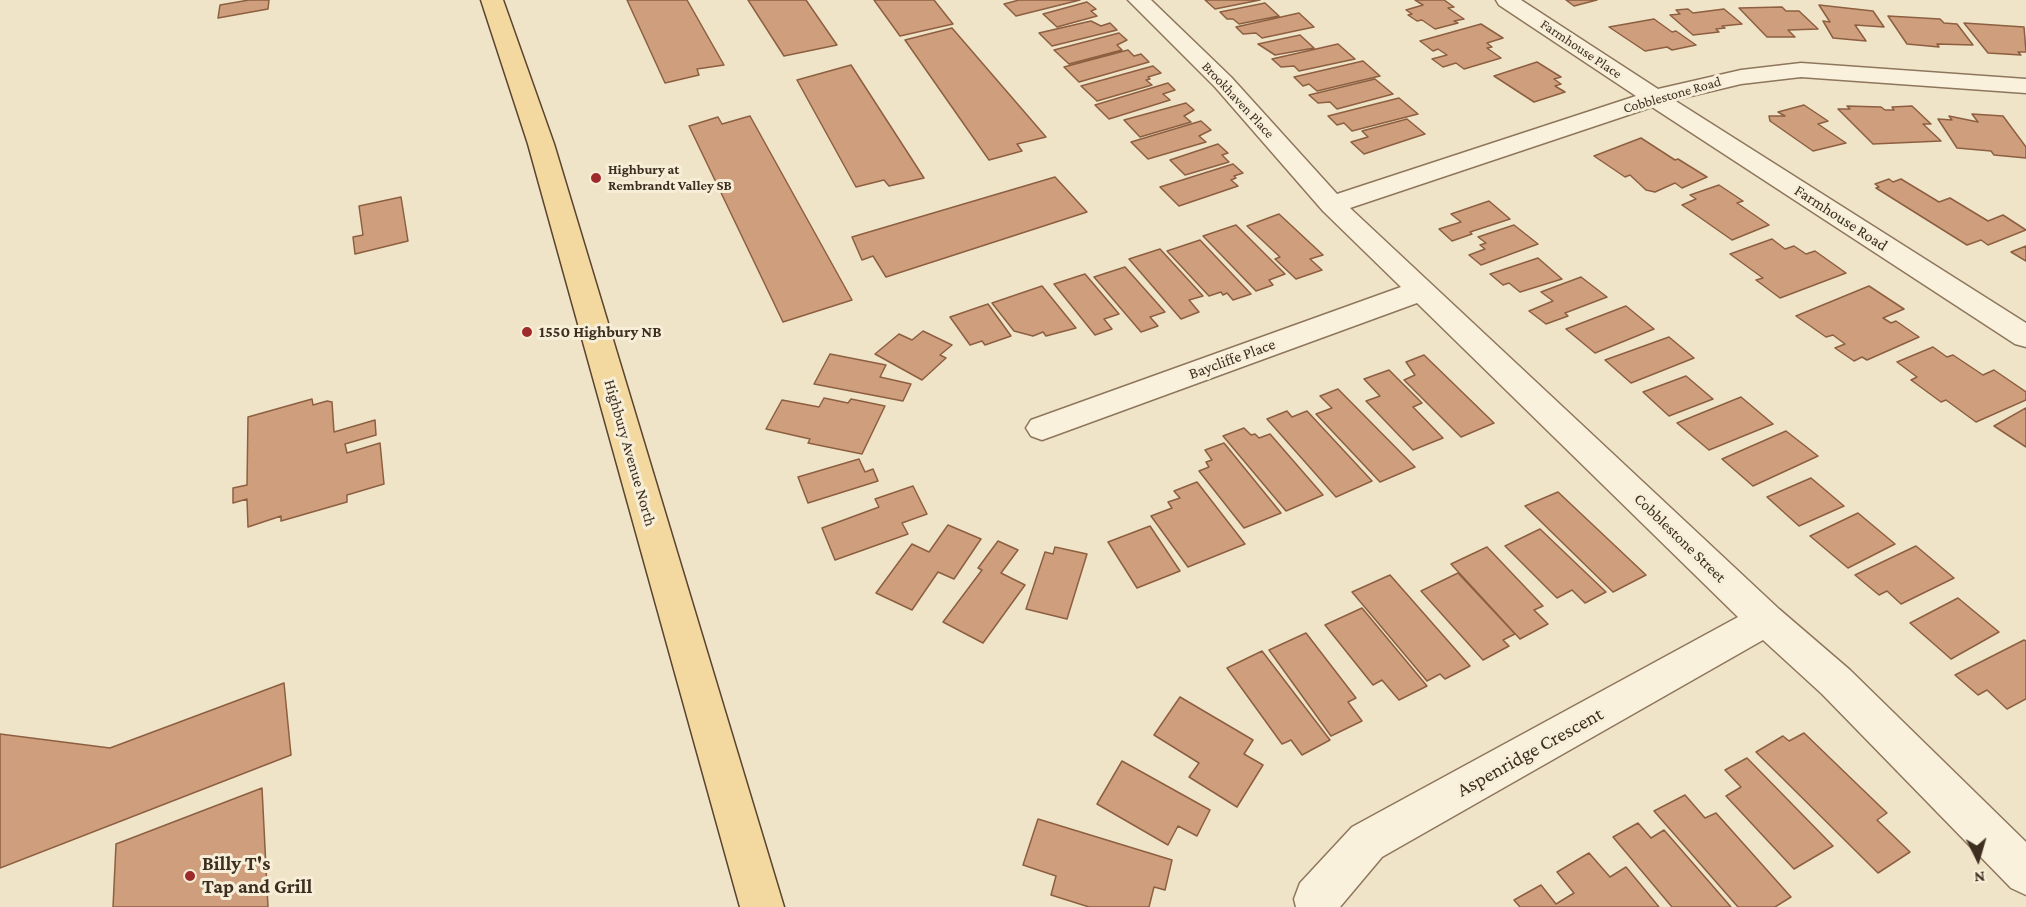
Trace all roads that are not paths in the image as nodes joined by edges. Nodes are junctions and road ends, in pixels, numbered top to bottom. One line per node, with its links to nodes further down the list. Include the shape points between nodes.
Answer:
1 (492, 0): 12 (main road, Highbury Avenue North, via 544,155)
2 (1139, 0): 6 (street, Brookhaven Place, via 1223,82)
3 (1508, 0): 5 (street, Farmhouse Place)
4 (2026, 86): 5 (street, Cobblestone Road, via 1801,70 1742,77 1682,89)
5 (1655, 99): 6 (street, Cobblestone Road); 8 (street, Farmhouse Road)
6 (1332, 205): 7 (street, Cobblestone Street)
7 (1423, 290): 9 (street, Baycliffe Place); 10 (street, Cobblestone Street)
8 (2026, 337)
9 (1042, 428)
10 (1766, 620): 11 (street, Cobblestone Street, via 1836,682); 13 (street, Aspenridge Crescent, via 1366,842 1316,899)
11 (2026, 873)
12 (762, 907)
13 (1318, 907)

